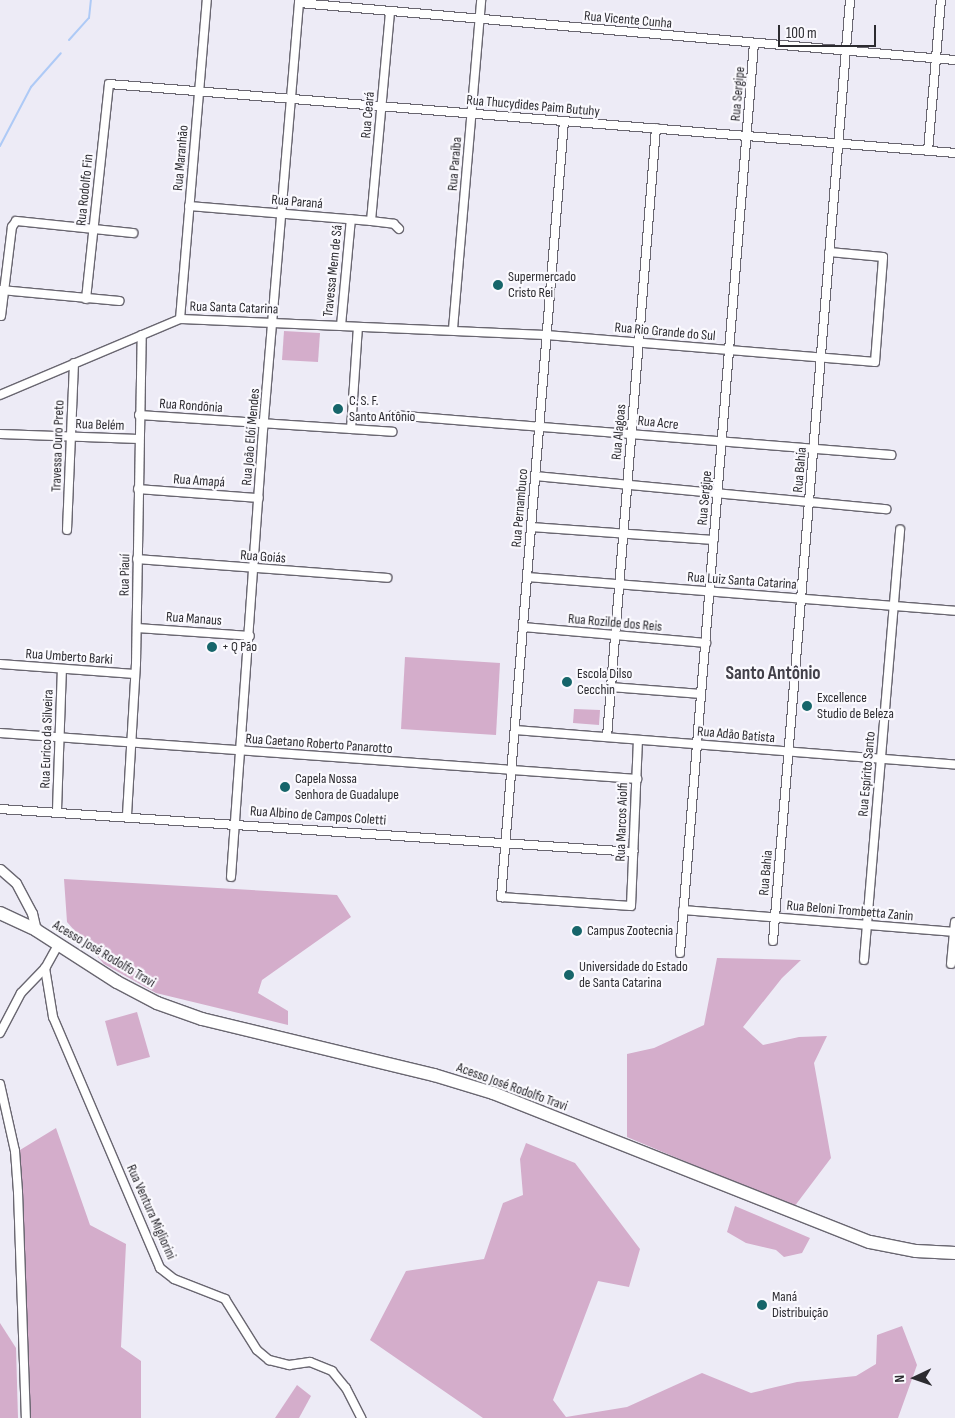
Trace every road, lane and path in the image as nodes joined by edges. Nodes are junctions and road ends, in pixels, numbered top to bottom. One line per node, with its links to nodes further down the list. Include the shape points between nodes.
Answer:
1 (207, 0): 13 (street, Rua Maranhão)
2 (482, 0): 7 (street, Rua Paraíba)
3 (850, 0): 9 (street, Rua Bahia)
4 (942, 0): 10 (street)
5 (299, 2): 6 (street, Rua Vicente Cunha); 14 (street, Rua João Elói Mendes)
6 (390, 13): 7 (street, Rua Vicente Cunha); 15 (street, Rua Ceará)
7 (480, 20): 8 (street, Rua Vicente Cunha); 16 (street, Rua Paraíba)
8 (754, 44): 9 (street, Rua Vicente Cunha); 19 (street, Rua Sergipe)
9 (846, 52): 10 (street, Rua Vicente Cunha); 20 (street, Rua Bahia)
10 (937, 58): 11 (street, Rua Vicente Cunha); 21 (street)
11 (955, 60)
12 (109, 84): 13 (street, Rua Thucydides Paim Butuhy); 28 (street, Rua Rodolfo Fin)
13 (199, 90): 14 (street, Rua Thucydides Paim Butuhy); 23 (street, Rua Maranhão)
14 (292, 98): 15 (street, Rua Thucydides Paim Butuhy); 24 (street, Rua João Elói Mendes)
15 (381, 106): 16 (street, Rua Thucydides Paim Butuhy); 26 (street, Rua Ceará)
16 (472, 113): 17 (street, Rua Thucydides Paim Butuhy); 39 (street, Rua Paraíba)
17 (564, 121): 18 (street, Rua Thucydides Paim Butuhy); 41 (street, Rua Pernambuco)
18 (656, 128): 19 (street, Rua Thucydides Paim Butuhy); 42 (street, Rua Alagoas)
19 (747, 136): 20 (street, Rua Thucydides Paim Butuhy); 43 (street, Rua Sergipe)
20 (838, 144): 21 (street, Rua Thucydides Paim Butuhy); 30 (street, Rua Bahia)
21 (928, 151): 22 (street, Rua Thucydides Paim Butuhy)
22 (955, 153)
23 (189, 206): 24 (street, Rua Paraná); 35 (street, Rua Maranhão)
24 (282, 213): 25 (street, Rua Paraná); 36 (street, Rua João Elói Mendes)
25 (351, 219): 26 (street, Rua Paraná); 37 (street, Travessa Mem de Sá)
26 (371, 220): 27 (street, Rua Paraná, via 394,224)
27 (399, 229)
28 (93, 230): 29 (street); 31 (street, via 16,221 12,227); 32 (street, Rua Rodolfo Fin)
29 (133, 233)
30 (829, 252): 44 (street, Rua Bahia); 44 (street, Rua Rio Grande do Sul, via 883,258 875,362)
31 (2, 290): 32 (street); 34 (street)
32 (86, 299): 33 (street)
33 (118, 301)
34 (1, 316)
35 (180, 318): 36 (street, Rua Santa Catarina); 40 (street, Rua Santa Catarina)
36 (272, 322): 37 (street, Rua Santa Catarina); 49 (street, Rua João Elói Mendes)
37 (341, 326): 38 (street, Rua Santa Catarina)
38 (358, 327): 39 (street, Rua Santa Catarina); 51 (street)
39 (453, 329): 41 (street, Rua Rio Grande do Sul)
40 (142, 335): 45 (street, Rua Santa Catarina); 47 (street, Rua Piauí)
41 (547, 335): 42 (street, Rua Rio Grande do Sul); 50 (street, Rua Pernambuco)
42 (639, 342): 43 (street, Rua Rio Grande do Sul); 53 (street, Rua Alagoas)
43 (730, 350): 44 (street, Rua Rio Grande do Sul); 57 (street, Rua Sergipe)
44 (821, 358): 58 (street, Rua Bahia)
45 (74, 363): 46 (street, Rua Santa Catarina); 55 (street, Travessa Ouro Preto)
46 (0, 395)
47 (139, 415): 49 (street, Rua Rondônia); 56 (street, Rua Piauí)
48 (393, 415): 50 (street, Rua Acre)
49 (264, 423): 51 (street, Rua Rondônia); 64 (street, Rua João Elói Mendes)
50 (540, 426): 53 (street, Rua Acre); 60 (street, Rua Pernambuco)
51 (351, 429): 52 (street, Rua Rondônia)
52 (392, 432)
53 (632, 433): 57 (street, Rua Acre); 61 (street, Rua Alagoas)
54 (0, 434): 55 (street, Rua Belém)
55 (71, 436): 56 (street, Rua Belém); 68 (street, Travessa Ouro Preto)
56 (139, 439): 62 (street, Rua Piauí)
57 (723, 442): 58 (street, Rua Acre); 63 (street, Rua Sergipe)
58 (814, 450): 59 (street, Rua Acre); 65 (street, Rua Bahia)
59 (891, 455)
60 (535, 476): 61 (street); 67 (street, Rua Pernambuco)
61 (628, 485): 63 (street); 70 (street, Rua Alagoas)
62 (138, 489): 64 (street, Rua Amapá); 72 (street, Rua Piauí)
63 (718, 493): 65 (street); 71 (street, Rua Sergipe)
64 (259, 498): 73 (street, Rua João Elói Mendes)
65 (810, 501): 66 (street); 78 (street, Rua Bahia)
66 (886, 509)
67 (531, 526): 70 (street); 74 (street, Rua Pernambuco)
68 (67, 530)
69 (900, 530): 79 (street, Rua Espírito Santo)
70 (622, 535): 71 (street); 76 (street, Rua Alagoas)
71 (714, 540): 77 (street, Rua Sergipe)
72 (137, 559): 73 (street, Rua Goiás); 82 (street, Rua Piauí)
73 (253, 569): 75 (street, Rua Goiás); 83 (street, Rua João Elói Mendes)
74 (527, 577): 76 (street, Rua Luiz Santa Catarina); 81 (street, Rua Pernambuco)
75 (387, 578)
76 (619, 586): 77 (street, Rua Luiz Santa Catarina); 84 (street, Rua Alagoas)
77 (710, 590): 78 (street, Rua Luiz Santa Catarina); 85 (street, Rua Sergipe)
78 (801, 598): 79 (street, Rua Luiz Santa Catarina); 99 (street, Rua Bahia)
79 (894, 606): 80 (street, Rua Luiz Santa Catarina); 100 (street, Rua Espírito Santo)
80 (955, 611)
81 (523, 627): 84 (street, Rua Rozilde dos Reis); 91 (street, Rua Pernambuco)
82 (136, 628): 83 (street, Rua Manaus); 88 (street, Rua Piauí)
83 (250, 636): 98 (street, Rua João Elói Mendes)
84 (615, 636): 85 (street, Rua Rozilde dos Reis); 89 (street, Rua Alagoas)
85 (706, 643): 90 (street, Rua Sergipe)
86 (0, 664): 87 (street, Rua Umberto Barki)
87 (62, 669): 88 (street, Rua Umberto Barki); 94 (street, Rua Eurico da Silveira)
88 (135, 674): 96 (street, Rua Piauí)
89 (611, 687): 90 (street); 93 (street, Rua Alagoas)
90 (702, 694): 97 (street, Rua Sergipe)
91 (515, 730): 93 (street, Rua Adão Batista); 102 (street, Rua Pernambuco)
92 (0, 734): 94 (street, Rua Caetano Roberto Panarotto)
93 (607, 737): 95 (street, Rua Adão Batista)
94 (60, 738): 96 (street, Rua Caetano Roberto Panarotto); 105 (street, Rua Eurico da Silveira)
95 (638, 740): 97 (street, Rua Adão Batista); 103 (street, Rua Marcos Aiolfi)
96 (132, 743): 98 (street, Rua Caetano Roberto Panarotto); 106 (street, Rua Piauí)
97 (697, 745): 99 (street, Rua Adão Batista); 113 (street, Rua Sergipe)
98 (241, 751): 102 (street, Rua Caetano Roberto Panarotto); 107 (street, Rua João Elói Mendes)
99 (788, 752): 100 (street, Rua Adão Batista); 115 (street, Rua Bahia)
100 (881, 759): 101 (street, Rua Adão Batista); 117 (street, Rua Espírito Santo)
101 (955, 765)
102 (512, 770): 103 (street, Rua Caetano Roberto Panarotto); 108 (street, Rua Pernambuco)
103 (636, 779): 109 (street, Rua Marcos Aiolfi)
104 (0, 808): 105 (street, Rua Albino de Campos Coletti)
105 (57, 810): 106 (street, Rua Albino de Campos Coletti)
106 (127, 815): 107 (street, Rua Albino de Campos Coletti)
107 (236, 823): 108 (street, Rua Albino de Campos Coletti); 111 (street, Rua João Elói Mendes)
108 (506, 842): 109 (street, Rua Albino de Campos Coletti); 112 (street, Rua Pernambuco, via 501,897)
109 (634, 852): 112 (street, Rua Marcos Aiolfi)
110 (0, 869): 118 (street, via 16,883 32,913)
111 (231, 877)
112 (632, 906)
113 (683, 910): 115 (street, Rua Beloni Trombetta Zanin); 122 (street, Rua Sergipe)
114 (0, 913): 118 (highway, Acesso José Rodolfo Travi)
115 (775, 918): 117 (street, Rua Beloni Trombetta Zanin); 120 (street, Rua Bahia)
116 (955, 922): 119 (street)
117 (867, 925): 119 (street, Rua Beloni Trombetta Zanin); 123 (street, Rua Espírito Santo)
118 (36, 930): 121 (highway, Acesso José Rodolfo Travi)
119 (955, 932): 124 (street)
120 (773, 941)
121 (58, 945): 125 (street); 128 (highway, Acesso José Rodolfo Travi, via 118,982 157,1002 193,1015 346,1056 434,1075 493,1093 870,1242 916,1251)
122 (680, 953)
123 (864, 960)
124 (951, 964)
125 (45, 968): 126 (street, via 21,993); 130 (street, Rua Ventura Migliorini, via 53,1018 63,1046 160,1268 174,1279 224,1299 257,1350 269,1360 289,1365 310,1362 332,1371 346,1388)
126 (0, 1033)
127 (0, 1084): 129 (street, via 15,1151)
128 (955, 1253)
129 (26, 1418)
130 (361, 1418)

